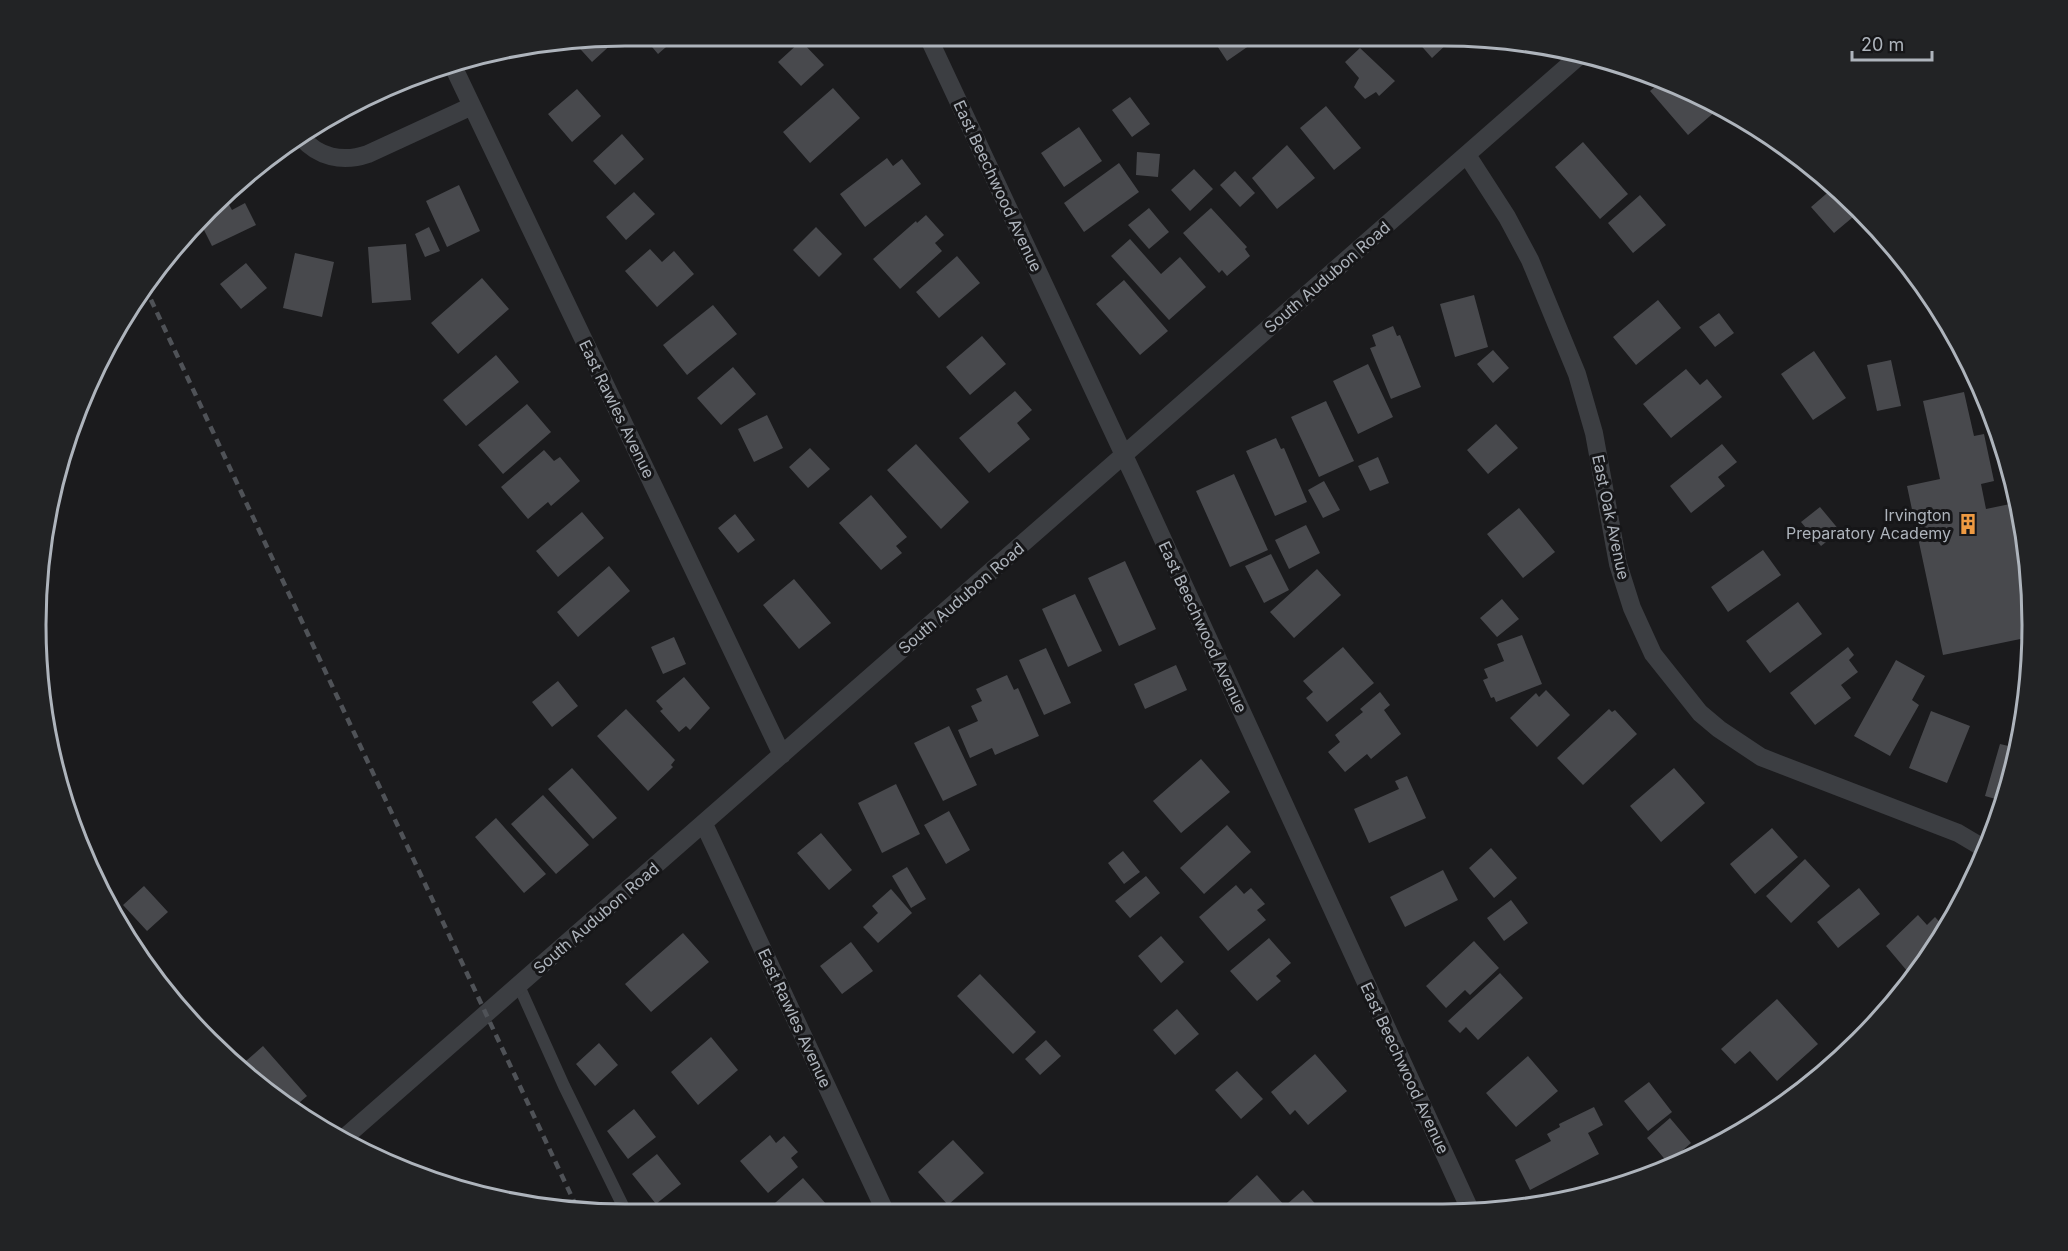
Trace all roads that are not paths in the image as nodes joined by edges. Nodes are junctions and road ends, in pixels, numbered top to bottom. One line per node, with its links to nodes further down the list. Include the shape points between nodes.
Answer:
1 (932, 46): 7 (street, East Beechwood Avenue)
2 (1573, 62): 6 (street, South Audubon Road)
3 (456, 72): 4 (street, East Rawles Avenue)
4 (472, 106): 5 (street, via 351,159 334,158); 8 (street, East Rawles Avenue)
5 (307, 142)
6 (1467, 154): 7 (street, South Audubon Road); 10 (street, East Oak Avenue, via 1534,267 1577,374 1594,433 1618,564 1642,632 1668,675 1700,713 1761,757 1958,833)
7 (1124, 456): 8 (street, South Audubon Road); 13 (street, East Beechwood Avenue)
8 (782, 755): 9 (street, South Audubon Road)
9 (704, 824): 11 (street, South Audubon Road); 15 (street, East Rawles Avenue)
10 (1978, 845)
11 (519, 986): 12 (street, South Audubon Road); 14 (lane)
12 (349, 1134)
13 (1467, 1203)
14 (622, 1204)
15 (882, 1204)

